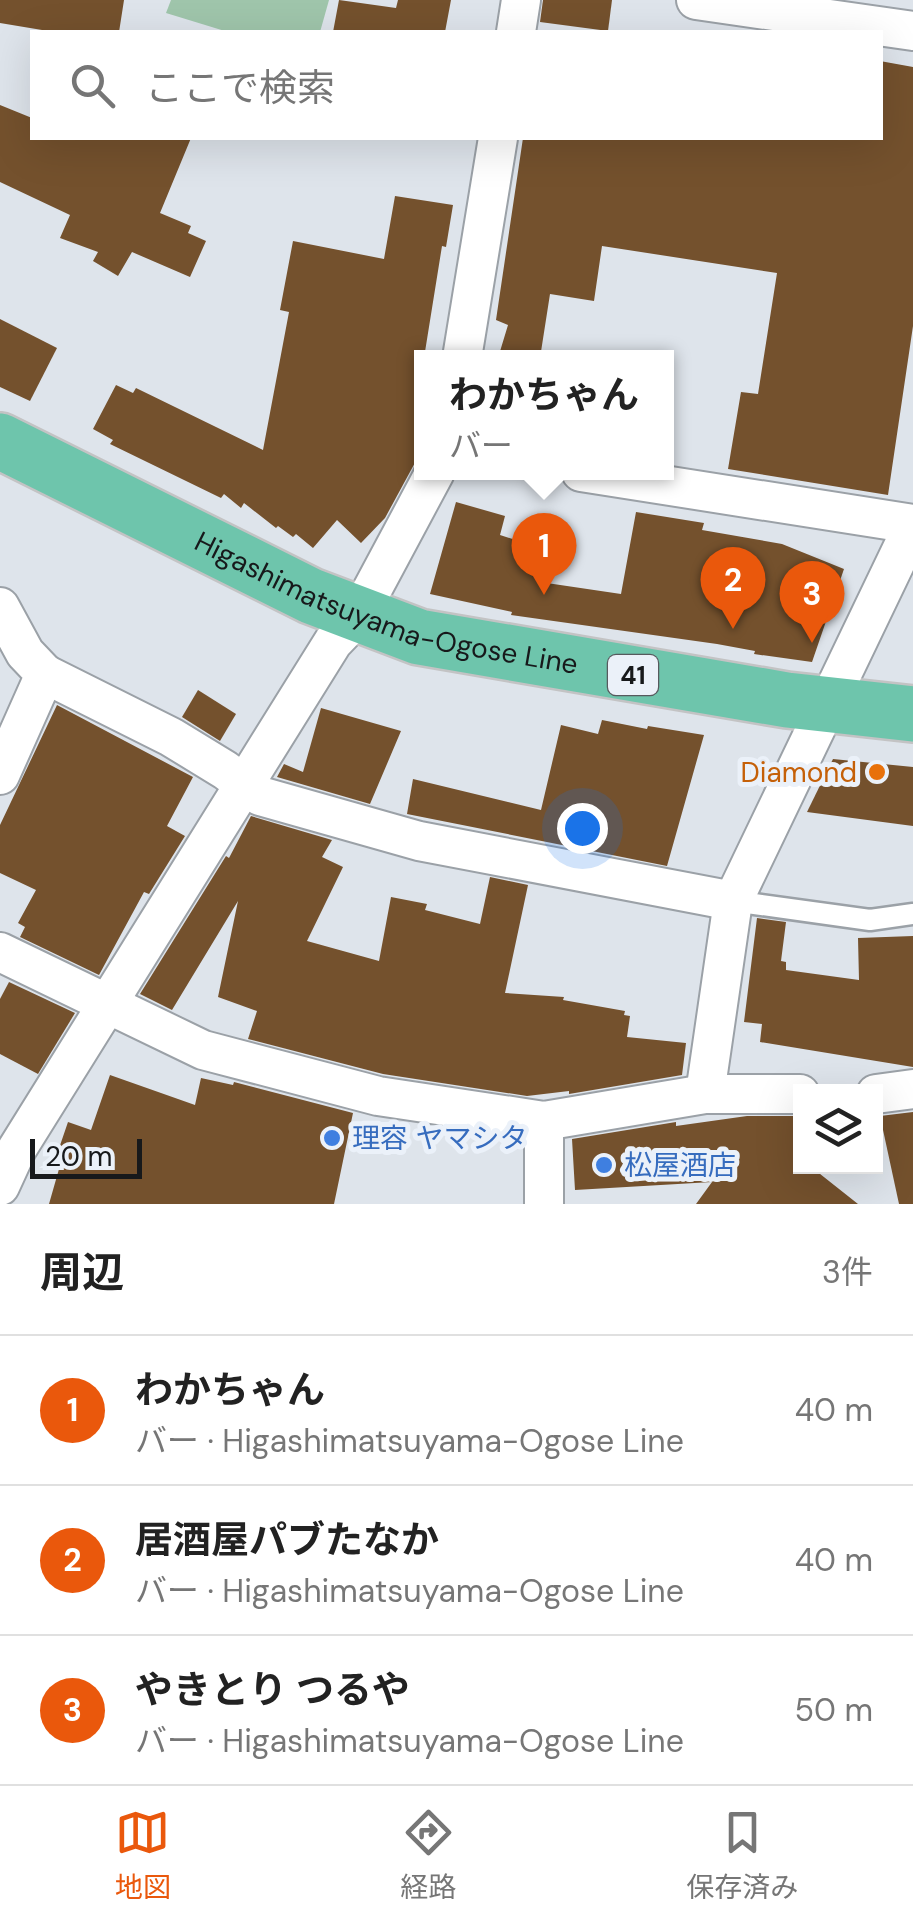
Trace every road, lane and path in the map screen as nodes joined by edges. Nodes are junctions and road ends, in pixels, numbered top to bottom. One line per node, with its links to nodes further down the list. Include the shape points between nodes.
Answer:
1 (521, 0): 3 (street)
2 (696, 0): 4 (street)
3 (516, 30)
4 (913, 31)
5 (498, 140): 6 (street)
6 (463, 350)
7 (0, 441): 12 (main road, Higashimatsuyama-Ogose Line / 41)
8 (431, 480): 12 (street)
9 (630, 480): 10 (street)
10 (913, 525): 14 (street)
11 (0, 607): 13 (street)
12 (358, 616): 14 (main road, Higashimatsuyama-Ogose Line / 41, via 483,650); 17 (street, via 333,642)
13 (45, 674): 16 (street); 17 (street, via 170,737)
14 (828, 706): 15 (main road, Higashimatsuyama-Ogose Line / 41); 18 (street)
15 (913, 714)
16 (0, 775)
17 (243, 784): 18 (street, via 260,796 419,841); 21 (street)
18 (733, 902): 19 (lane, via 870,920); 24 (street)
19 (913, 914)
20 (0, 952): 21 (street)
21 (105, 1005): 26 (street, via 204,1050 378,1096); 27 (street)
22 (913, 1089): 23 (street)
23 (883, 1093)
24 (705, 1094): 25 (street); 26 (street)
25 (793, 1094)
26 (544, 1122): 28 (street)
27 (0, 1186)
28 (544, 1204)

